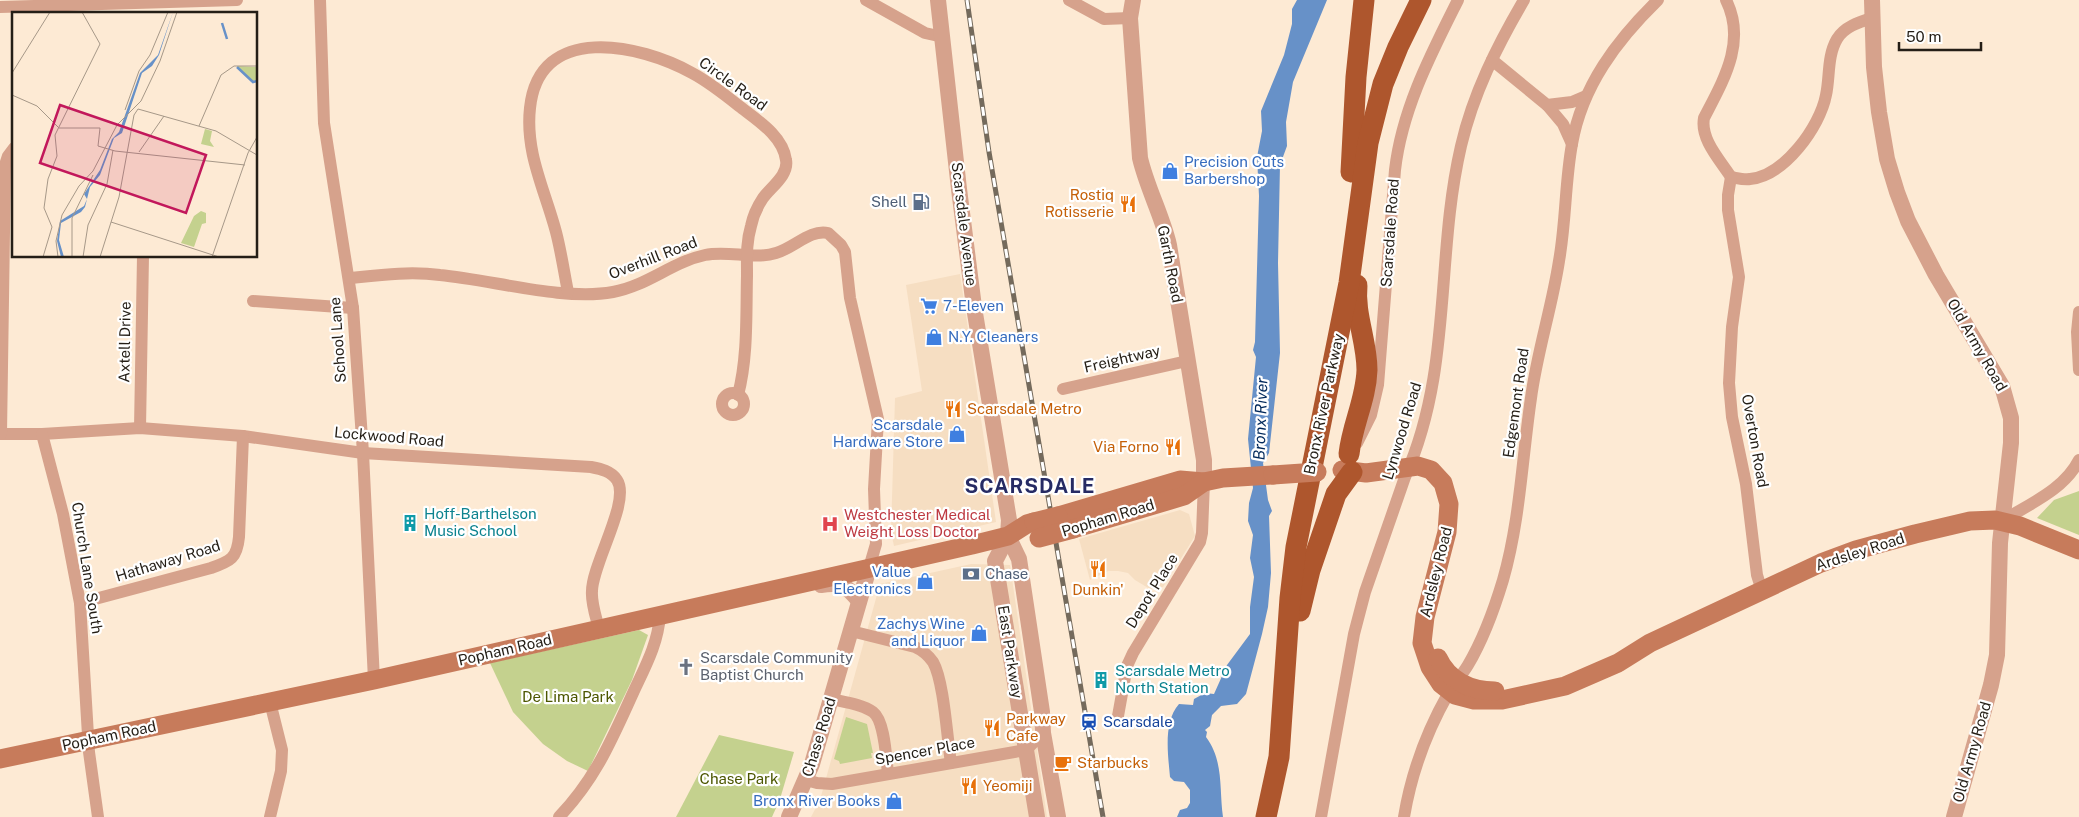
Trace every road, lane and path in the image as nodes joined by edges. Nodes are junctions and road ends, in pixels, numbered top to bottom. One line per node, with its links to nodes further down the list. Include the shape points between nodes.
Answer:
1 (199, 0): 2 (street); 16 (street)
2 (237, 0)
3 (320, 0): 29 (street, School Lane, via 324,123)
4 (866, 0): 19 (street, via 925,33)
5 (938, 0): 19 (street, Scarsdale Avenue)
6 (1069, 0): 17 (street, via 1104,19)
7 (1119, 0): 17 (street, Garth Road)
8 (1133, 0): 17 (street, Garth Road)
9 (1364, 0): 81 (highway, Bronx River Parkway, via 1343,244 1285,549 1270,720 1261,779)
10 (1421, 0): 26 (highway, Bronx River Parkway, via 1398,47 1377,104)
11 (1458, 0): 45 (street, Scarsdale Road, via 1427,64 1399,141 1378,385 1366,427)
12 (1524, 0): 20 (street, Lynwood Road)
13 (1658, 0): 21 (street, Edgemont Road, via 1611,54)
14 (1726, 0): 25 (street, via 1735,37 1733,55 1703,124 1706,137)
15 (1872, 0): 18 (street, Old Army Road)
16 (0, 7)
17 (1130, 18): 34 (street, Garth Road, via 1140,158 1166,235)
18 (1872, 18): 25 (street, via 1848,28 1836,40 1822,110 1798,148 1780,166 1763,175 1750,179); 48 (street, Old Army Road, via 1879,112 1897,192 1908,221 1996,375 2008,402 2011,444)
19 (943, 37): 49 (street, Scarsdale Avenue, via 959,189 1008,515)
20 (1492, 60): 22 (street); 44 (street, Lynwood Road, via 1471,111 1458,162 1435,375 1427,416)
21 (1586, 96): 22 (street, via 1572,102); 23 (street, Edgemont Road)
22 (1547, 105): 23 (street, via 1563,124)
23 (1572, 144): 62 (street, Edgemont Road, via 1559,261 1532,390 1511,545 1488,627)
24 (12, 151): 39 (street, via 5,165)
25 (1731, 177): 53 (street, Overton Road, via 1728,210 1739,277 1731,335 1729,383 1732,418 1746,484 1757,575)
26 (1360, 203): 45 (highway, via 1356,300 1367,371 1364,399 1351,435); 64 (highway, Bronx River Parkway, via 1349,283 1296,548)
27 (746, 254): 30 (street, Overhill Road, via 695,258 615,292); 30 (street, Circle Road, via 755,212 784,172 787,162 778,140 756,118 719,90 669,62 637,51 596,46 576,49 551,63 539,79 533,93 529,120 531,151 556,232); 37 (street, Circle Road, via 743,356); 51 (street, Overhill Road, via 778,252 818,232 828,233 845,252 850,298 878,419 874,496 876,544)
28 (143, 258): 38 (street, Axtell Drive)
29 (350, 278): 30 (street, Overhill Road, via 425,273); 32 (street, School Lane)
30 (568, 292)
31 (253, 301): 32 (street)
32 (353, 308): 42 (street, School Lane)
33 (2079, 312): 35 (street, via 2076,332)
34 (1188, 361): 36 (street, Freightway); 47 (street, Garth Road, via 1204,460)
35 (2079, 370)
36 (1063, 389)
37 (738, 395)
38 (140, 428): 40 (street, Lockwood Road); 41 (street, Lockwood Road)
39 (1, 434): 40 (street, Lockwood Road)
40 (42, 434): 55 (street, Church Lane South, via 63,514)
41 (243, 436): 42 (street, Lockwood Road); 55 (street, Hathaway Road, via 239,537 234,556 211,568)
42 (363, 453): 59 (street, Lockwood Road, via 591,467 611,473 621,491 592,590); 61 (street, School Lane)
43 (2079, 460): 46 (street)
44 (1412, 462): 45 (main road, Ardsley Road, via 1366,473); 62 (main road, Ardsley Road, via 1431,470 1443,483 1448,499 1447,532 1425,617 1422,643 1430,667 1441,684); 83 (street, Lynwood Road, via 1365,592 1354,634)
45 (1348, 465): 47 (main road, Popham Road, bridge, via 1317,472); 64 (highway, via 1306,584)
46 (2075, 476): 48 (street)
47 (1204, 482): 49 (main road, Popham Road, bridge, via 1184,496 1036,530 1027,524); 66 (street, Depot Place, via 1200,542 1133,653 1127,666)
48 (2002, 521): 50 (main road, Ardsley Road); 53 (main road, Ardsley Road, via 1970,521 1876,544 1833,558); 85 (street, Old Army Road, via 1997,655)
49 (1008, 536): 51 (main road, Popham Road); 57 (street, East Parkway, via 995,561); 58 (street, East Parkway, via 1019,559)
50 (2079, 550)
51 (869, 568): 52 (main road, Popham Road); 54 (street, Chase Road)
52 (798, 585): 54 (street, via 840,584); 56 (main road, Popham Road)
53 (1762, 591): 62 (main road, Ardsley Road, via 1650,643 1565,677 1492,691)
54 (859, 601): 60 (street, Chase Road)
55 (80, 603): 68 (street, Church Lane South)
56 (660, 615): 59 (main road, Popham Road); 77 (street, via 656,643 604,758)
57 (1004, 621): 58 (street, via 1016,619); 69 (street, East Parkway)
58 (1029, 623): 67 (street, East Parkway)
59 (599, 628): 61 (main road, Popham Road)
60 (851, 631): 63 (street, Chase Road); 72 (street, via 915,647 932,660 939,679)
61 (374, 680): 65 (main road, Popham Road)
62 (1453, 686): 84 (street, Edgemont Road, via 1421,757)
63 (831, 698): 73 (street, via 867,709 877,717); 74 (street, Chase Road)
64 (1284, 698): 82 (highway, Bronx River Parkway, via 1279,757)
65 (270, 702): 68 (main road, Popham Road); 76 (street, via 282,750 281,771)
66 (1118, 716)
67 (1043, 733): 69 (street); 70 (street, East Parkway)
68 (88, 740): 71 (main road, Popham Road); 75 (street, Church Lane South)
69 (1027, 757): 70 (street); 72 (street, Spencer Place); 79 (street, East Parkway)
70 (1047, 758): 80 (street, East Parkway)
71 (0, 759)
72 (951, 763): 73 (street, Spencer Place)
73 (888, 773): 74 (street, Spencer Place, via 832,784)
74 (806, 780): 78 (street, Chase Road)
75 (98, 817)
76 (270, 817)
77 (559, 817)
78 (789, 817)
79 (1037, 817)
80 (1058, 817)
81 (1251, 817)
82 (1266, 817)
83 (1321, 817)
84 (1404, 817)
85 (1954, 817)

